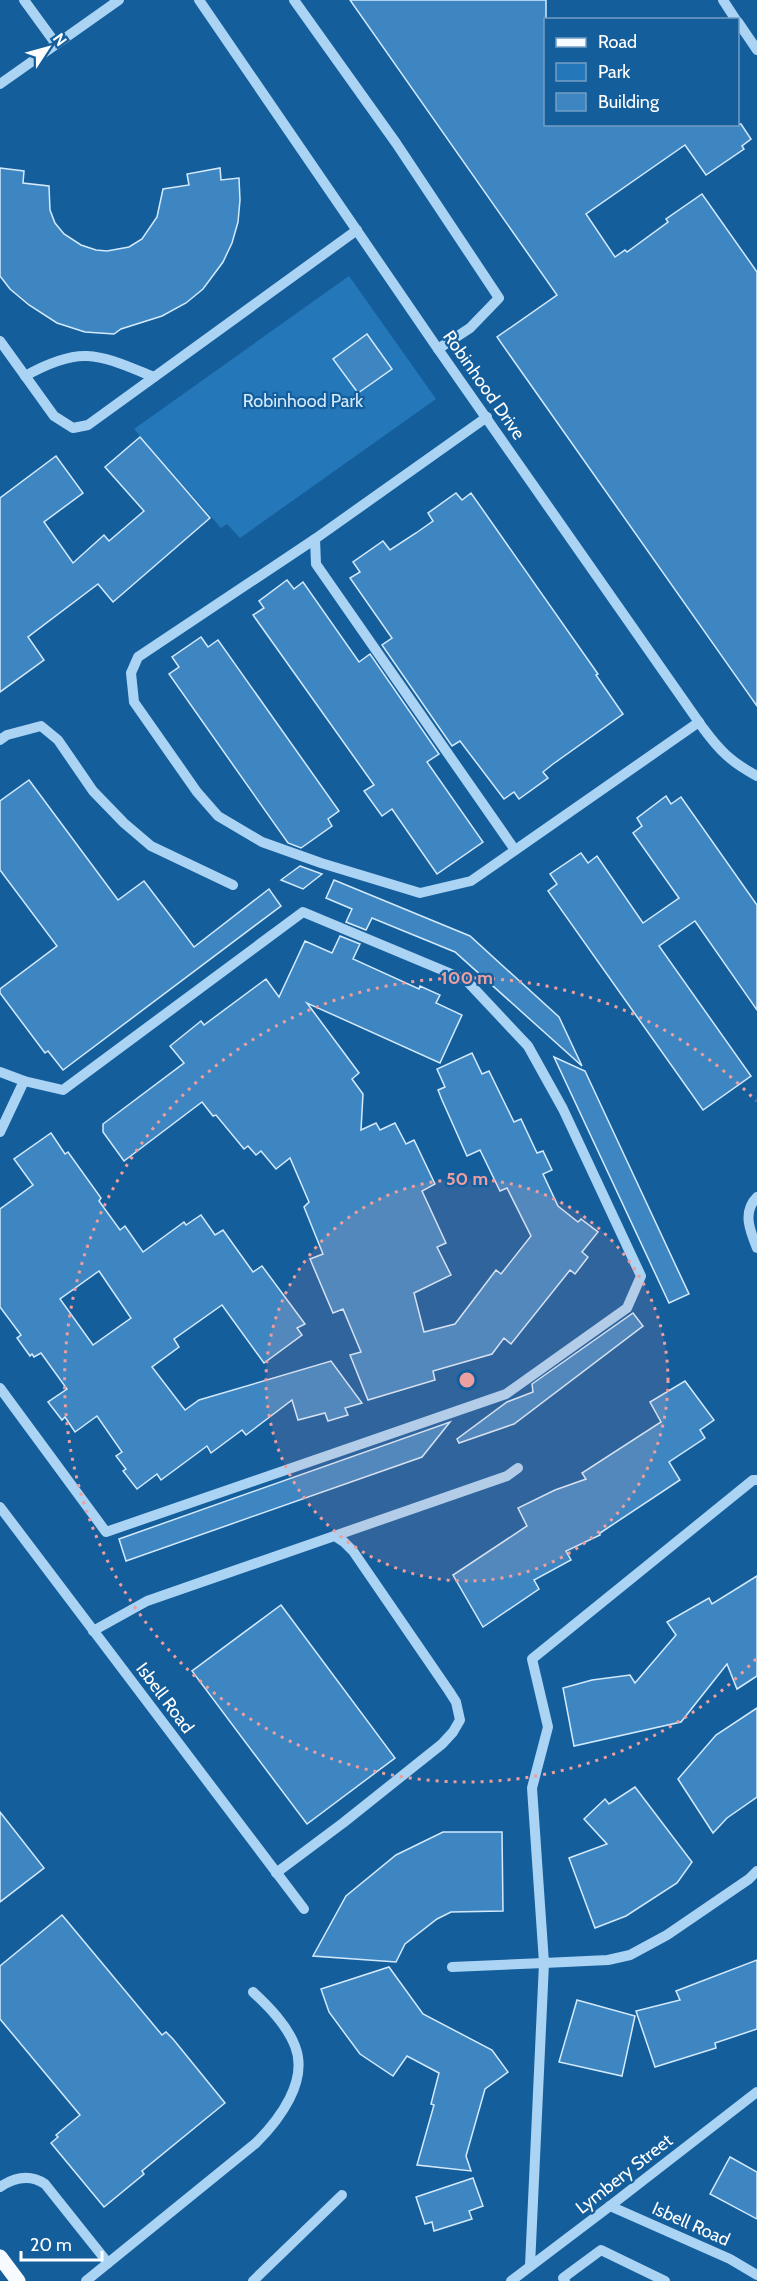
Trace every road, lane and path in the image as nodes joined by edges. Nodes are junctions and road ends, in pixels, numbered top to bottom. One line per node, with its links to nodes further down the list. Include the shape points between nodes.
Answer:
1 (24, 0): 8 (street)
2 (118, 0): 8 (street)
3 (199, 0): 11 (street, Robinhood Drive)
4 (294, 0): 13 (street, via 499,298 470,328)
5 (723, 0): 6 (street)
6 (735, 18)
7 (739, 24): 9 (street)
8 (57, 44): 10 (street)
9 (757, 50)
10 (0, 84)
11 (357, 230): 13 (street, Robinhood Drive); 15 (street)
12 (0, 341): 14 (street)
13 (438, 349): 16 (street, Robinhood Drive)
14 (25, 376): 15 (street, via 49,363 86,356); 15 (street, via 54,416 73,428 88,425)
15 (154, 377)
16 (487, 417): 17 (street); 18 (street, Robinhood Drive)
17 (315, 539): 21 (street, via 316,564); 21 (street, via 138,657 131,673 134,702 218,816 262,842 420,893 471,881)
18 (699, 722): 20 (street, Robinhood Drive, via 718,750); 21 (street)
19 (0, 740): 22 (street, via 41,726 58,740 93,791 151,846)
20 (757, 776)
21 (515, 850)
22 (233, 885)
23 (0, 1072): 24 (street)
24 (24, 1081): 25 (street); 28 (street, via 63,1090 303,912 466,980 528,1046 563,1109 640,1276 627,1308 506,1394 106,1532)
25 (0, 1132)
26 (757, 1197): 27 (street, via 751,1203 748,1224)
27 (757, 1248)
28 (0, 1388)
29 (518, 1468): 32 (street, via 507,1476)
30 (757, 1479): 37 (street, via 532,1659 548,1727 532,1788)
31 (0, 1507): 33 (street, Isbell Road)
32 (335, 1536): 33 (street, via 147,1601); 35 (street, via 353,1551 442,1681 456,1702 460,1720 442,1744)
33 (93, 1631): 35 (street, Isbell Road)
34 (757, 1871): 37 (street, via 667,1935 630,1955)
35 (276, 1873): 36 (street, Isbell Road)
36 (304, 1909)
37 (544, 1963): 38 (street); 46 (street)
38 (452, 1967)
39 (253, 1992): 45 (street, via 287,2030 296,2047 299,2066 284,2110 256,2144)
40 (757, 2092): 43 (street, Lymbery Street)
41 (0, 2187): 45 (street, via 15,2179 28,2178 45,2184)
42 (342, 2195): 50 (street)
43 (610, 2206): 46 (street, Lymbery Street); 47 (street, Isbell Road, via 730,2259)
44 (0, 2256): 48 (main road)
45 (108, 2263): 49 (street)
46 (530, 2266): 51 (street, Lymbery Street)
47 (757, 2275)
48 (18, 2281)
49 (86, 2281)
50 (253, 2281)
51 (511, 2281)
52 (565, 2281): 53 (street, via 563,2278 601,2250)
53 (665, 2281)

